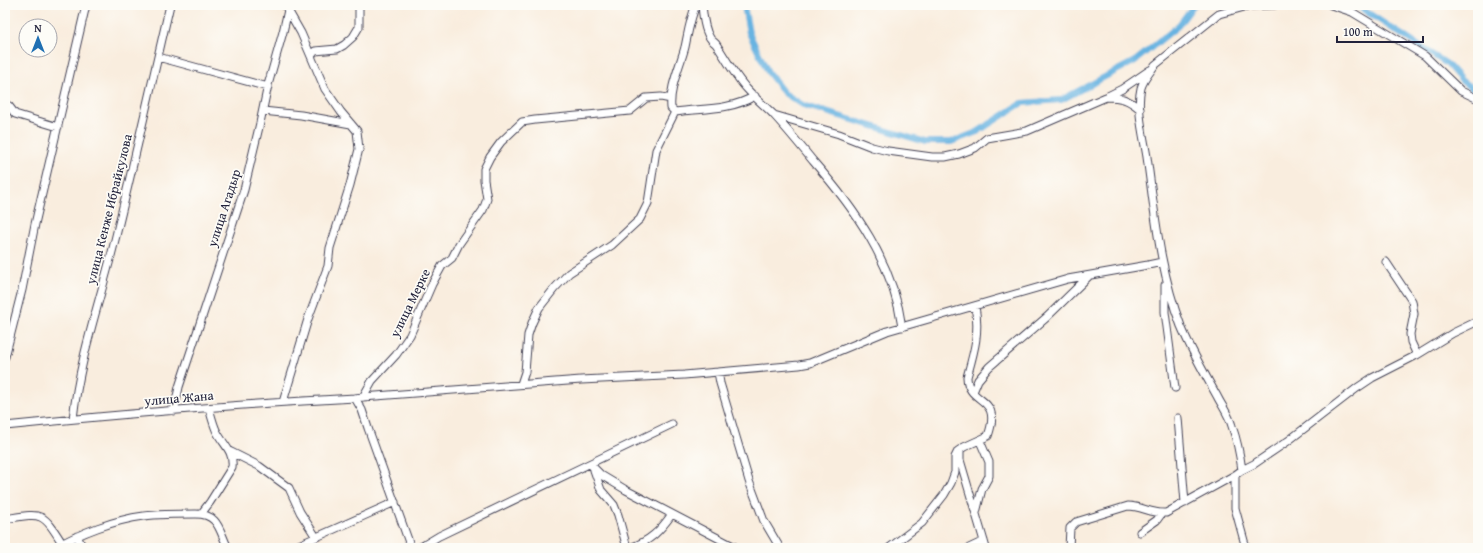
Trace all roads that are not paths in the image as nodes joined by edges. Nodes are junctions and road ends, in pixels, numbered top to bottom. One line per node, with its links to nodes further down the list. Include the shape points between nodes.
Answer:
1 (86, 5): 23 (street)
2 (170, 5): 10 (street, улица Кенже Ибрайкулова)
3 (359, 5): 9 (street, via 359,27 353,37 337,49 315,51)
4 (696, 5): 15 (street, via 691,16)
5 (702, 5): 13 (street, via 709,37)
6 (1275, 5): 11 (street, via 1248,6 1219,14)
7 (1331, 5): 16 (street, via 1352,12 1425,56 1462,91)
8 (286, 8): 9 (street); 12 (street, улица Агадыр, via 281,40)
9 (311, 56): 22 (street, via 325,89)
10 (158, 57): 12 (street); 43 (street, улица Кенже Ибрайкулова, via 75,398)
11 (1152, 69): 14 (street); 18 (street, via 1141,88)
12 (268, 87): 19 (street, улица Агадыр)
13 (754, 96): 20 (street, via 726,107); 21 (street)
14 (1106, 97): 18 (street, via 1129,100); 21 (street, via 1027,131 987,138 975,148 945,158 872,147 839,134)
15 (671, 99): 20 (street, via 671,108); 37 (street, улица Мерке, via 646,98 630,111 522,122 501,142 484,169 487,199 483,210 452,258 442,266 410,335 372,381)
16 (1478, 99)
17 (5, 104): 23 (street, via 15,114)
18 (1140, 109): 24 (street)
19 (263, 111): 22 (street); 41 (street, улица Агадыр, via 244,190 181,379)
20 (675, 112): 34 (street, via 656,150 648,203 640,219 612,244 570,273 539,308 528,335 525,372)
21 (774, 115): 30 (street, via 831,182 871,238 887,269 900,310)
22 (351, 124): 39 (street, via 357,131 359,149 330,248 328,266 308,318)
23 (58, 127): 32 (street)
24 (1162, 262): 26 (street); 27 (street, улица Жана)
25 (1386, 262): 31 (street, via 1412,301 1414,314 1410,334)
26 (1165, 275): 35 (street, via 1165,312); 50 (street, via 1181,326 1232,424)
27 (1090, 276): 28 (street, улица Жана, via 1068,279); 36 (street, via 1047,318 989,367 978,380)
28 (975, 306): 30 (street, улица Жана); 36 (street, via 976,344 967,377 970,390)
29 (1478, 321): 31 (street)
30 (902, 327): 33 (street, улица Жана, via 810,363)
31 (1417, 355): 50 (street, via 1372,378 1288,441)
32 (5, 357)
33 (718, 372): 34 (street, улица Жана); 72 (street, via 749,481 764,521)
34 (521, 384): 37 (street, улица Жана)
35 (1175, 388)
36 (973, 392): 46 (street, via 990,407 993,417 988,436)
37 (363, 396): 38 (street, улица Жана)
38 (355, 398): 39 (street, улица Жана); 52 (street)
39 (283, 402): 40 (street, улица Жана)
40 (209, 408): 41 (street, улица Жана); 48 (street, via 215,429)
41 (174, 411): 43 (street, улица Жана)
42 (1178, 418): 53 (street)
43 (73, 419): 45 (street, улица Жана)
44 (672, 424): 49 (street)
45 (5, 426)
46 (980, 441): 47 (street); 54 (street, via 989,462 989,476 982,489)
47 (960, 450): 54 (street, via 960,460); 73 (street, via 955,457 951,483 944,495 922,523)
48 (231, 452): 56 (street, via 232,467); 61 (street, via 259,466 289,488)
49 (592, 467): 57 (street, via 626,490); 69 (street, via 439,536); 70 (street, via 601,490 614,505)
50 (1242, 470): 51 (street)
51 (1235, 475): 53 (street); 76 (street, via 1235,508)
52 (395, 502): 61 (street); 68 (street)
53 (1185, 503): 55 (street)
54 (976, 513): 63 (street)
55 (1162, 513): 59 (street, via 1157,520); 75 (street, via 1128,506 1076,522 1070,528)
56 (202, 514): 60 (street, via 143,516); 64 (street, via 211,516 216,522)
57 (672, 514): 70 (street, via 651,538); 71 (street)
58 (5, 519): 62 (street, via 36,515 43,517)
59 (1140, 532)
60 (77, 536): 62 (street); 66 (street)
61 (316, 537): 67 (street)
62 (62, 543): 65 (street)
63 (985, 544): 74 (street)
64 (227, 546)
65 (54, 548)
66 (83, 548)
67 (292, 548)
68 (411, 548)
69 (419, 548)
70 (628, 548)
71 (736, 548)
72 (780, 548)
73 (889, 548)
74 (969, 548)
75 (1068, 548)
76 (1246, 548)

